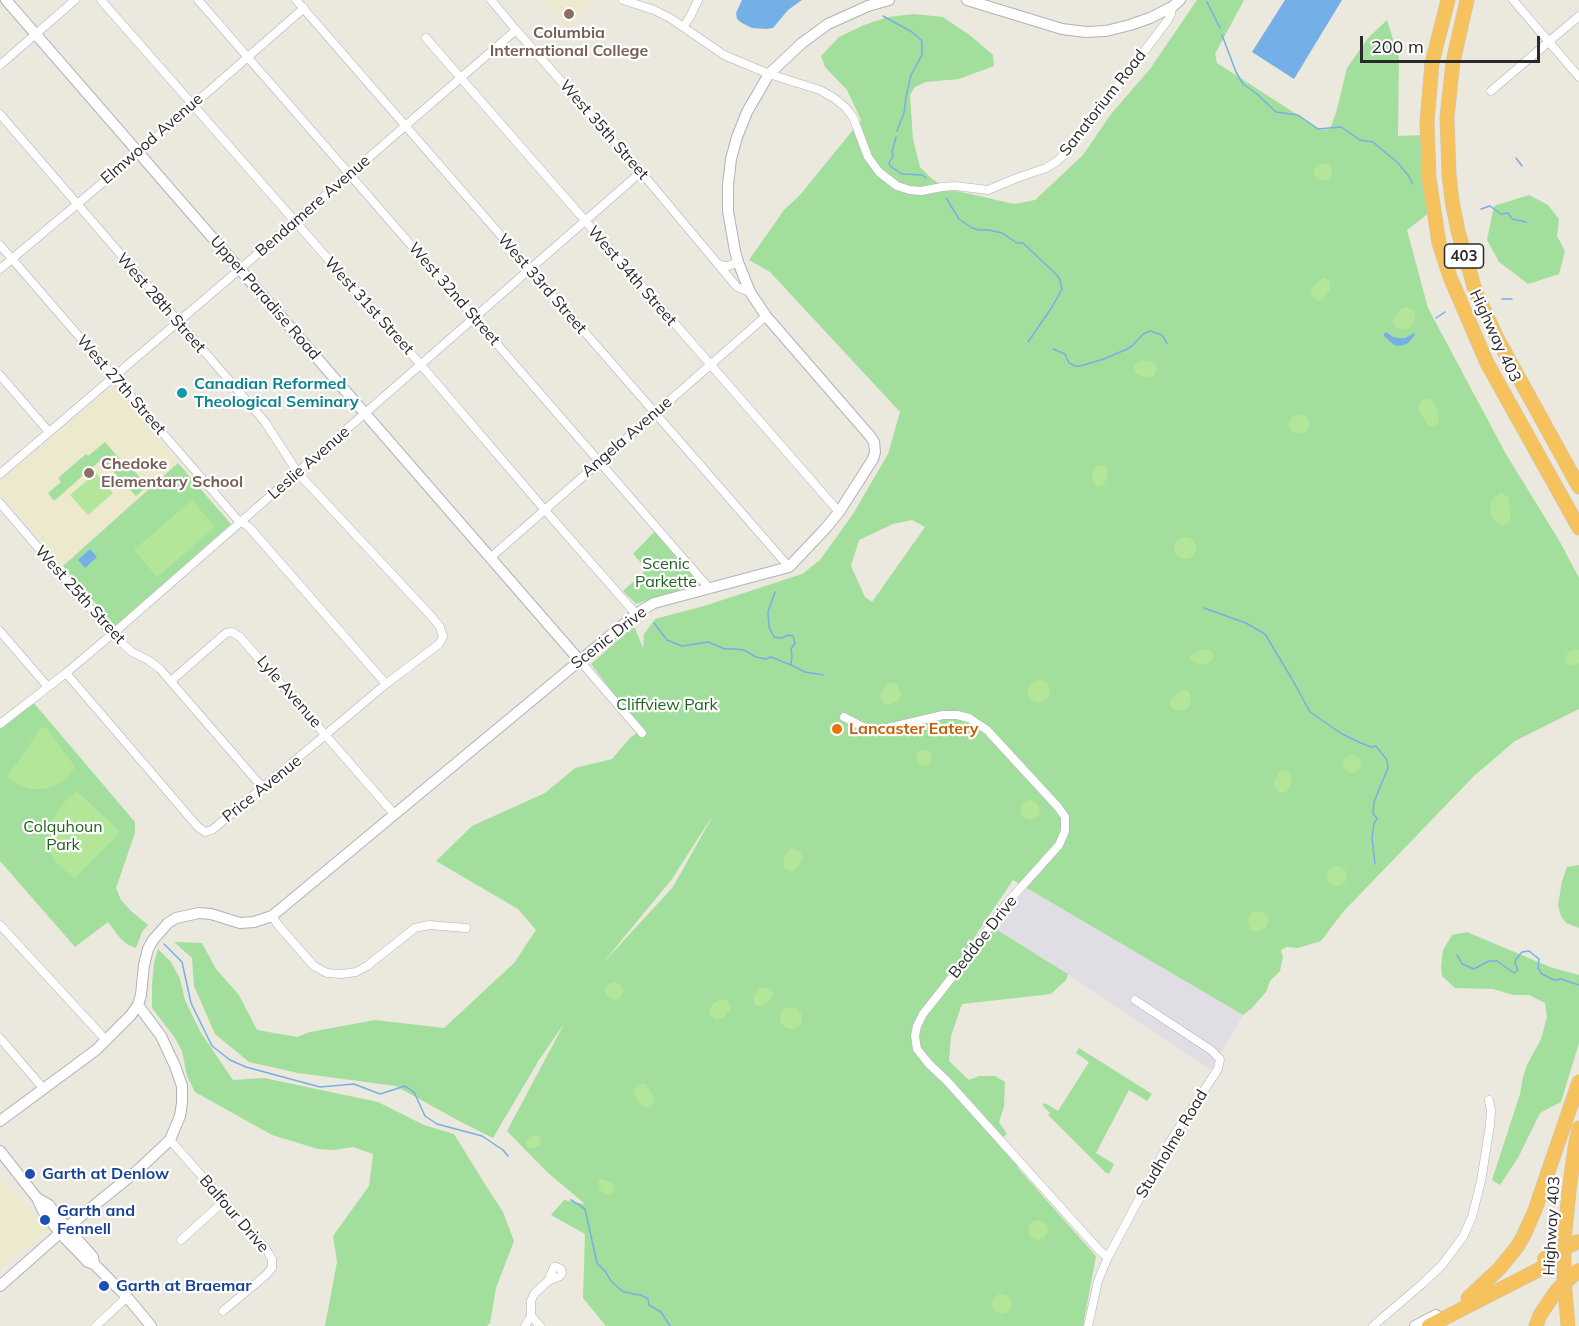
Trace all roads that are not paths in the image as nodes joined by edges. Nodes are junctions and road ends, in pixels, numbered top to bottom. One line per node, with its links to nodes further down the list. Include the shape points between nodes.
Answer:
1 (6, 0): 19 (street, Upper Paradise Road)
2 (75, 0): 19 (street)
3 (101, 0): 28 (street, West 31st Street)
4 (198, 0): 22 (street, West 32nd Street)
5 (296, 0): 15 (street, West 33rd Street)
6 (491, 0): 18 (street, West 35th Street)
7 (623, 0): 17 (street, Sanatorium Road, via 654,10)
8 (698, 0): 17 (street)
9 (889, 0): 24 (street, via 828,24)
10 (968, 0): 14 (street, via 1062,29 1086,32 1130,25)
11 (1448, 0): 63 (highway, Highway 403 / 403, via 1432,63 1427,122 1429,178 1439,243 1487,363)
12 (1467, 0): 58 (highway, Highway 403 / 403, via 1453,62 1448,117 1449,174 1458,231 1475,290 1497,339)
13 (1513, 0): 21 (street)
14 (1176, 3): 24 (street, Sanatorium Road, via 1168,20 1069,150 1046,168 988,190 948,186 921,191 897,186 868,157 846,107 820,90)
15 (304, 8): 22 (street, Elmwood Avenue); 30 (street, West 33rd Street)
16 (1579, 16): 21 (street)
17 (683, 27): 24 (street, Sanatorium Road, via 724,55)
18 (516, 30): 26 (street, Bendamere Avenue); 32 (street, West 35th Street)
19 (35, 35): 23 (street); 31 (street, Upper Paradise Road)
20 (426, 38): 26 (street, West 34th Street)
21 (1549, 42): 25 (street); 27 (street)
22 (247, 57): 28 (street, Elmwood Avenue); 33 (street, West 32nd Street)
23 (0, 65)
24 (769, 74): 40 (street, via 747,112 731,159 728,211)
25 (1579, 77)
26 (460, 79): 30 (street, Bendamere Avenue); 36 (street, West 34th Street)
27 (1491, 91)
28 (192, 104): 31 (street, Elmwood Avenue); 35 (street, West 31st Street)
29 (0, 114): 34 (street, West 28th Street)
30 (406, 125): 33 (street, Bendamere Avenue); 43 (street, West 33rd Street)
31 (138, 153): 34 (street, Elmwood Avenue); 42 (street, Upper Paradise Road)
32 (642, 172): 36 (street, Leslie Avenue); 39 (street, West 35th Street)
33 (350, 174): 35 (street, Bendamere Avenue); 46 (street, West 32nd Street)
34 (77, 204): 38 (street, Elmwood Avenue); 47 (street, West 28th Street)
35 (294, 222): 42 (street, Bendamere Avenue); 49 (street, West 31st Street)
36 (585, 222): 43 (street, Leslie Avenue); 48 (street, West 34th Street)
37 (0, 245): 38 (street, West 27th Street)
38 (12, 259): 41 (street, Elmwood Avenue); 51 (street, West 27th Street)
39 (716, 262): 40 (street, via 723,266); 44 (street, West 35th Street, via 737,287)
40 (738, 262): 44 (street)
41 (0, 269)
42 (240, 269): 47 (street, Bendamere Avenue); 53 (street, Upper Paradise Road)
43 (530, 269): 46 (street, Leslie Avenue); 52 (street, West 33rd Street)
44 (750, 292): 45 (street)
45 (766, 316): 48 (street, Angela Avenue); 61 (street, via 874,442 873,459)
46 (475, 317): 49 (street, Leslie Avenue); 55 (street, West 32nd Street)
47 (178, 322): 51 (street, Bendamere Avenue); 56 (street, West 28th Street, via 265,422)
48 (711, 364): 52 (street, Angela Avenue); 61 (street, West 34th Street)
49 (421, 365): 53 (street, Leslie Avenue); 60 (street, West 31st Street)
50 (0, 375): 54 (street)
51 (113, 376): 54 (street, Bendamere Avenue); 62 (street, West 27th Street)
52 (655, 413): 55 (street, Angela Avenue); 65 (street, West 33rd Street)
53 (366, 414): 56 (street, Leslie Avenue); 64 (street, Upper Paradise Road)
54 (49, 432): 57 (street, Bendamere Avenue)
55 (600, 461): 60 (street, Angela Avenue); 66 (street, West 32nd Street)
56 (298, 472): 62 (street, Leslie Avenue); 68 (street, West 28th Street)
57 (0, 474)
58 (1579, 487)
59 (0, 503): 70 (street, West 25th Street)
60 (544, 509): 64 (street, Angela Avenue); 67 (street, West 31st Street)
61 (839, 512): 65 (street)
62 (241, 522): 70 (street, Leslie Avenue); 74 (street, West 27th Street)
63 (1579, 528)
64 (489, 558): 71 (street, Upper Paradise Road)
65 (789, 567): 66 (street, Scenic Drive)
66 (709, 588): 67 (street, Scenic Drive, via 654,603)
67 (636, 614): 71 (street, Scenic Drive)
68 (440, 627): 74 (street, Price Avenue, via 443,637 439,644)
69 (0, 632): 75 (street)
70 (112, 634): 72 (street, Leslie Avenue); 73 (street, West 25th Street)
71 (580, 661): 78 (street, Upper Paradise Road); 81 (street, Scenic Drive)
72 (66, 673): 75 (street, Leslie Avenue); 80 (street, Price Avenue, via 204,832 212,830)
73 (171, 681): 79 (street, Lyle Avenue, via 225,633 232,632); 80 (street, West 25th Street)
74 (386, 684): 79 (street, Price Avenue)
75 (48, 687): 77 (street, Leslie Avenue)
76 (844, 717): 101 (street, Beddoe Drive, via 871,730 943,715 969,718 987,730 1065,817 1059,845 1007,903 923,1014 915,1036 917,1049 929,1064)
77 (0, 724)
78 (642, 734)
79 (326, 735): 80 (street, Price Avenue); 81 (street, Lyle Avenue)
80 (263, 788)
81 (395, 815): 82 (street, Scenic Drive)
82 (272, 916): 84 (street, via 314,966 327,973 342,974 367,966 415,928); 86 (street, Scenic Drive, via 240,923 198,913 168,923 148,950)
83 (0, 925): 88 (street)
84 (466, 928)
85 (1135, 1000): 101 (street, Studholme Road, via 1220,1059 1218,1069 1169,1143)
86 (138, 1005): 88 (street); 94 (street, via 164,1043 182,1086 180,1116)
87 (0, 1038): 90 (street)
88 (106, 1040): 90 (street)
89 (1579, 1082): 107 (highway, via 1524,1235 1499,1269)
90 (43, 1088): 92 (street)
91 (1489, 1100): 116 (street, via 1490,1125 1481,1181 1463,1237 1442,1265)
92 (0, 1121)
93 (1579, 1128): 119 (highway, Highway 403, via 1564,1241)
94 (170, 1140): 96 (street, Balfour Drive); 97 (street)
95 (0, 1151): 97 (street, via 37,1198 49,1205)
96 (223, 1202): 98 (street); 108 (street, Balfour Drive, via 266,1249 272,1268)
97 (64, 1230): 105 (street); 106 (street)
98 (181, 1240)
99 (1579, 1242): 102 (highway, bridge)
100 (1579, 1249): 102 (highway)
101 (1108, 1257): 115 (street, Studholme Road)
102 (1544, 1263): 107 (highway); 118 (highway)
103 (1579, 1270): 110 (highway, bridge, via 1557,1290)
104 (548, 1281): 109 (street, via 534,1294)
105 (0, 1286)
106 (127, 1297): 111 (street); 112 (street)
107 (1468, 1298): 117 (street)
108 (223, 1311)
109 (531, 1316): 113 (street); 114 (street)
110 (1538, 1320)
111 (96, 1326)
112 (151, 1326)
113 (525, 1326)
114 (540, 1326)
115 (1088, 1326)
116 (1373, 1326)
117 (1415, 1326)
118 (1429, 1326)
119 (1568, 1326)

